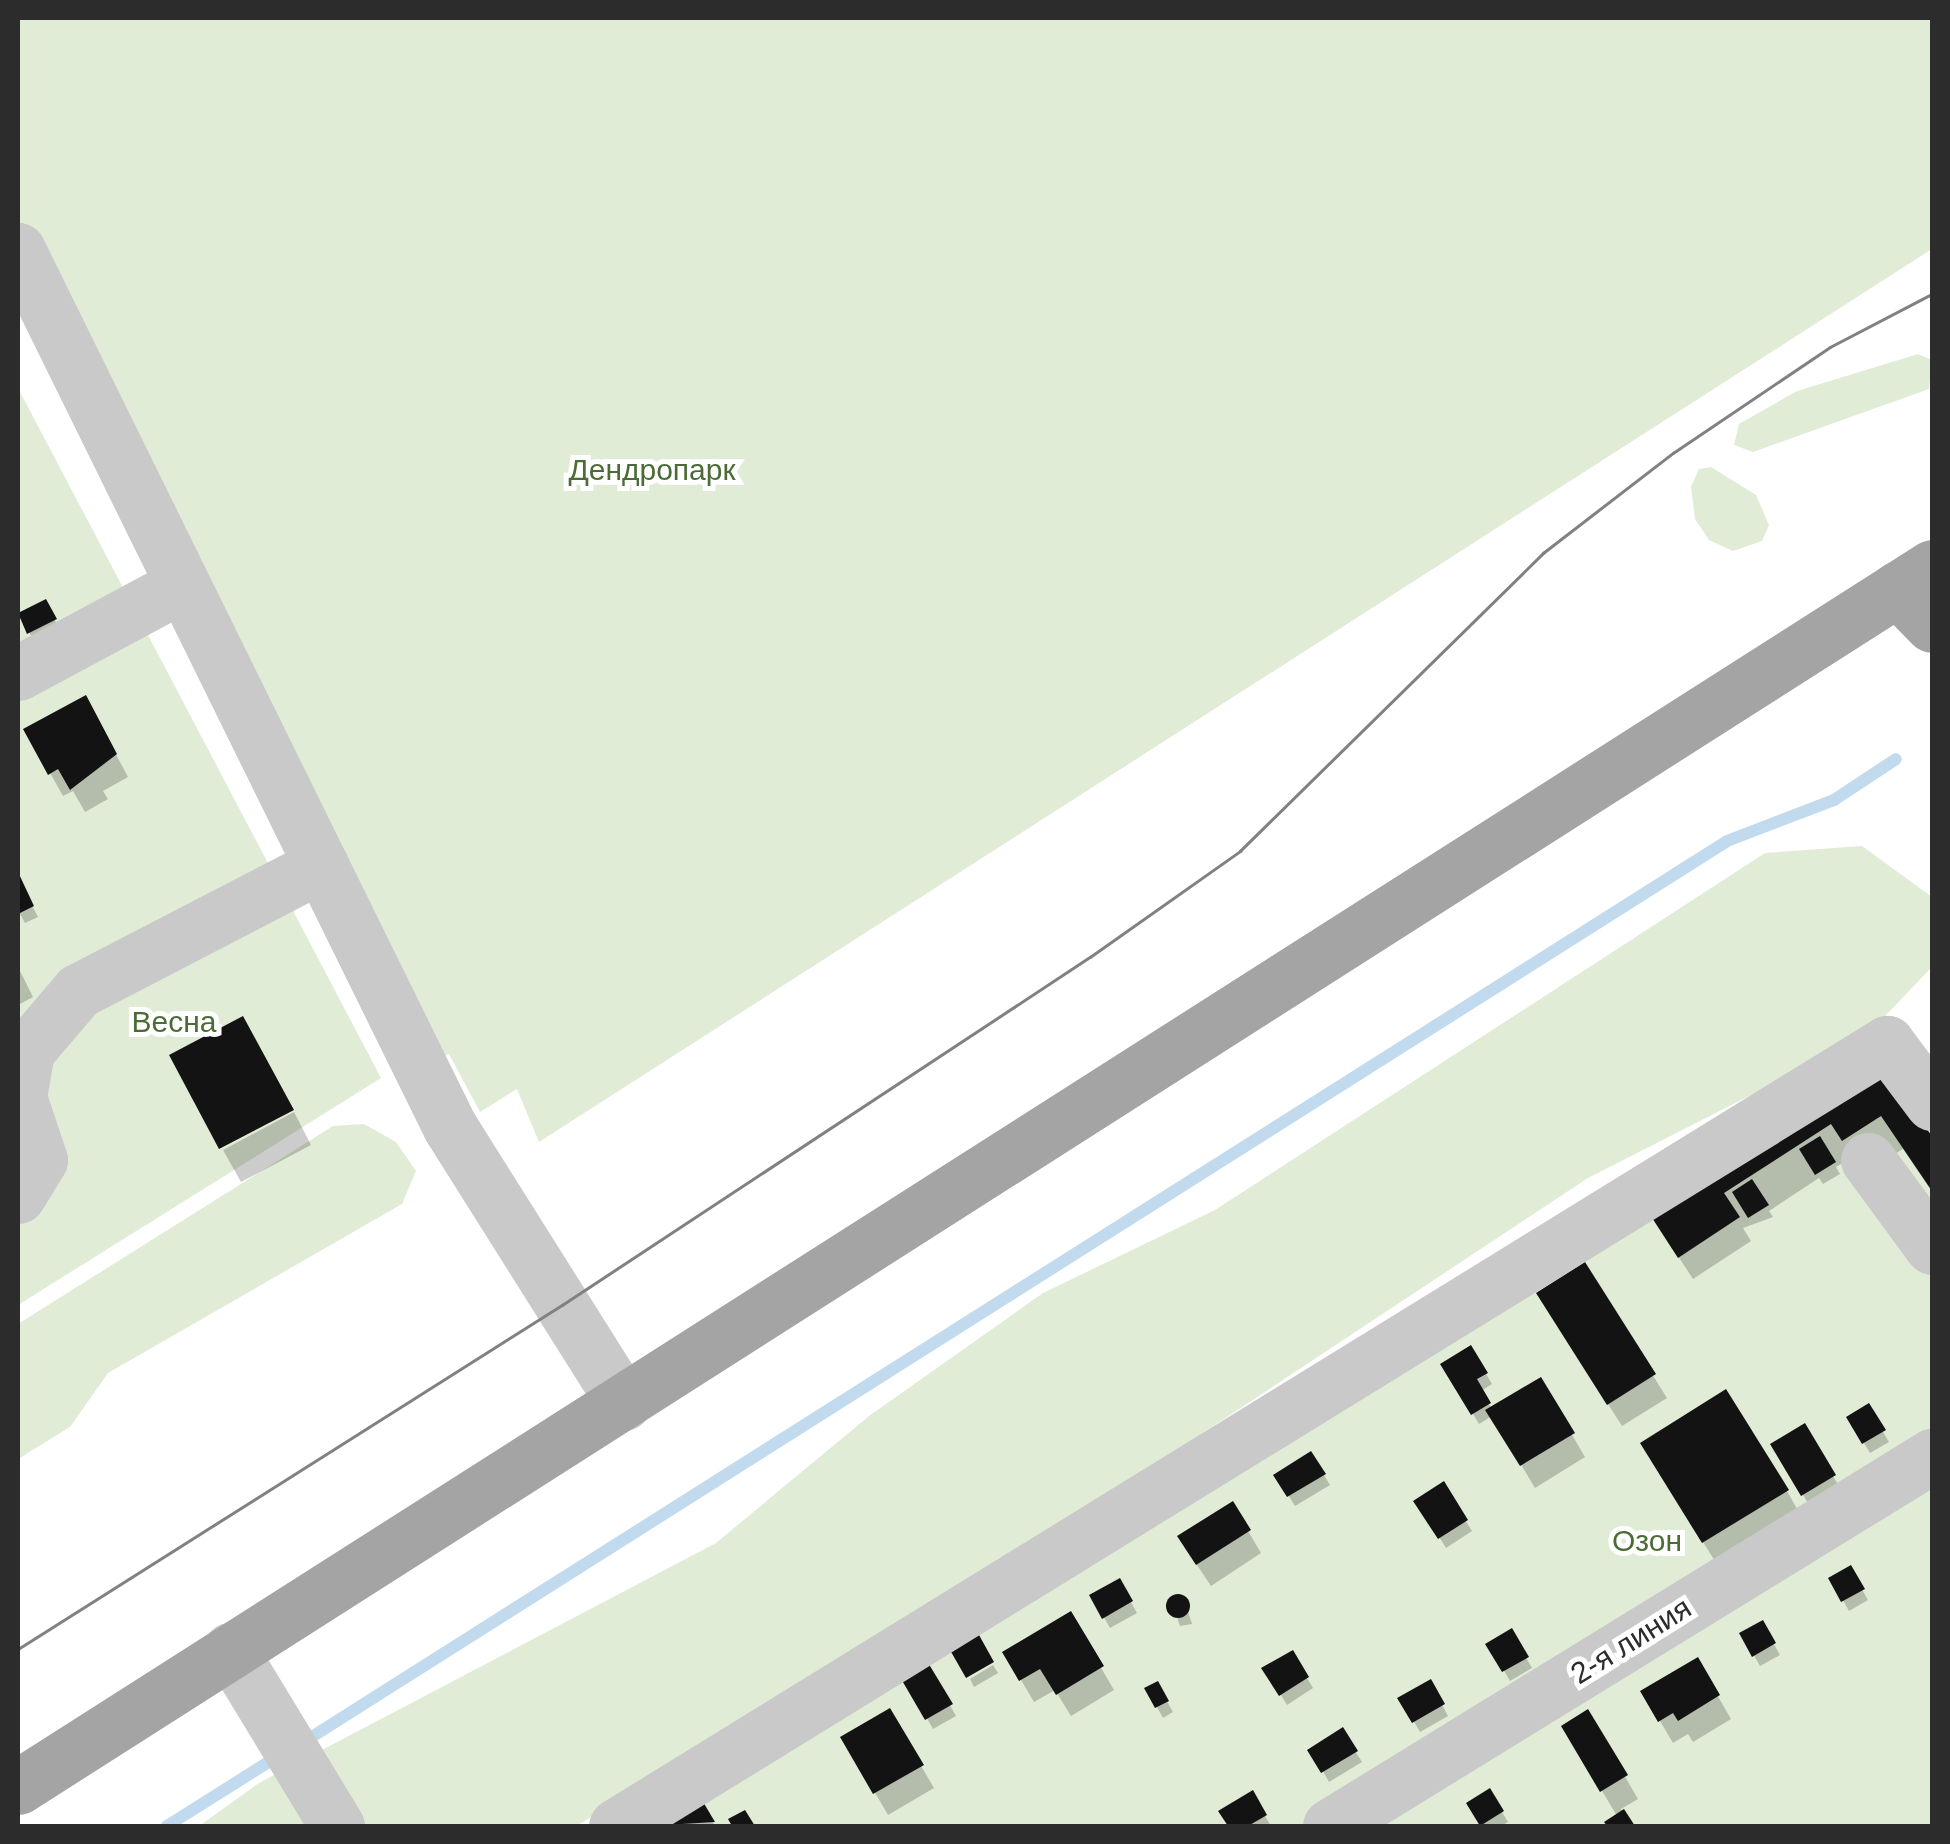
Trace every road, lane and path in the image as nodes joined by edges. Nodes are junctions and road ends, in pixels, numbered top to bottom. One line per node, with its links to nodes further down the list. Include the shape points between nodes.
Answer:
1 (18, 250): 2 (lane)
2 (182, 585): 4 (lane); 5 (lane)
3 (1921, 594): 10 (main road)
4 (18, 672)
5 (321, 865): 8 (lane, via 78,990 27,1051 19,1096 40,1160); 10 (lane, via 450,1127)
6 (1932, 1103): 15 (lane, via 1887,1043)
7 (1868, 1160): 9 (lane)
8 (18, 1196)
9 (1932, 1248)
10 (624, 1402): 12 (main road)
11 (1932, 1456): 16 (lane, 2-я линия)
12 (230, 1650): 13 (main road); 14 (lane)
13 (18, 1787)
14 (337, 1826)
15 (616, 1826)
16 (1330, 1826)

